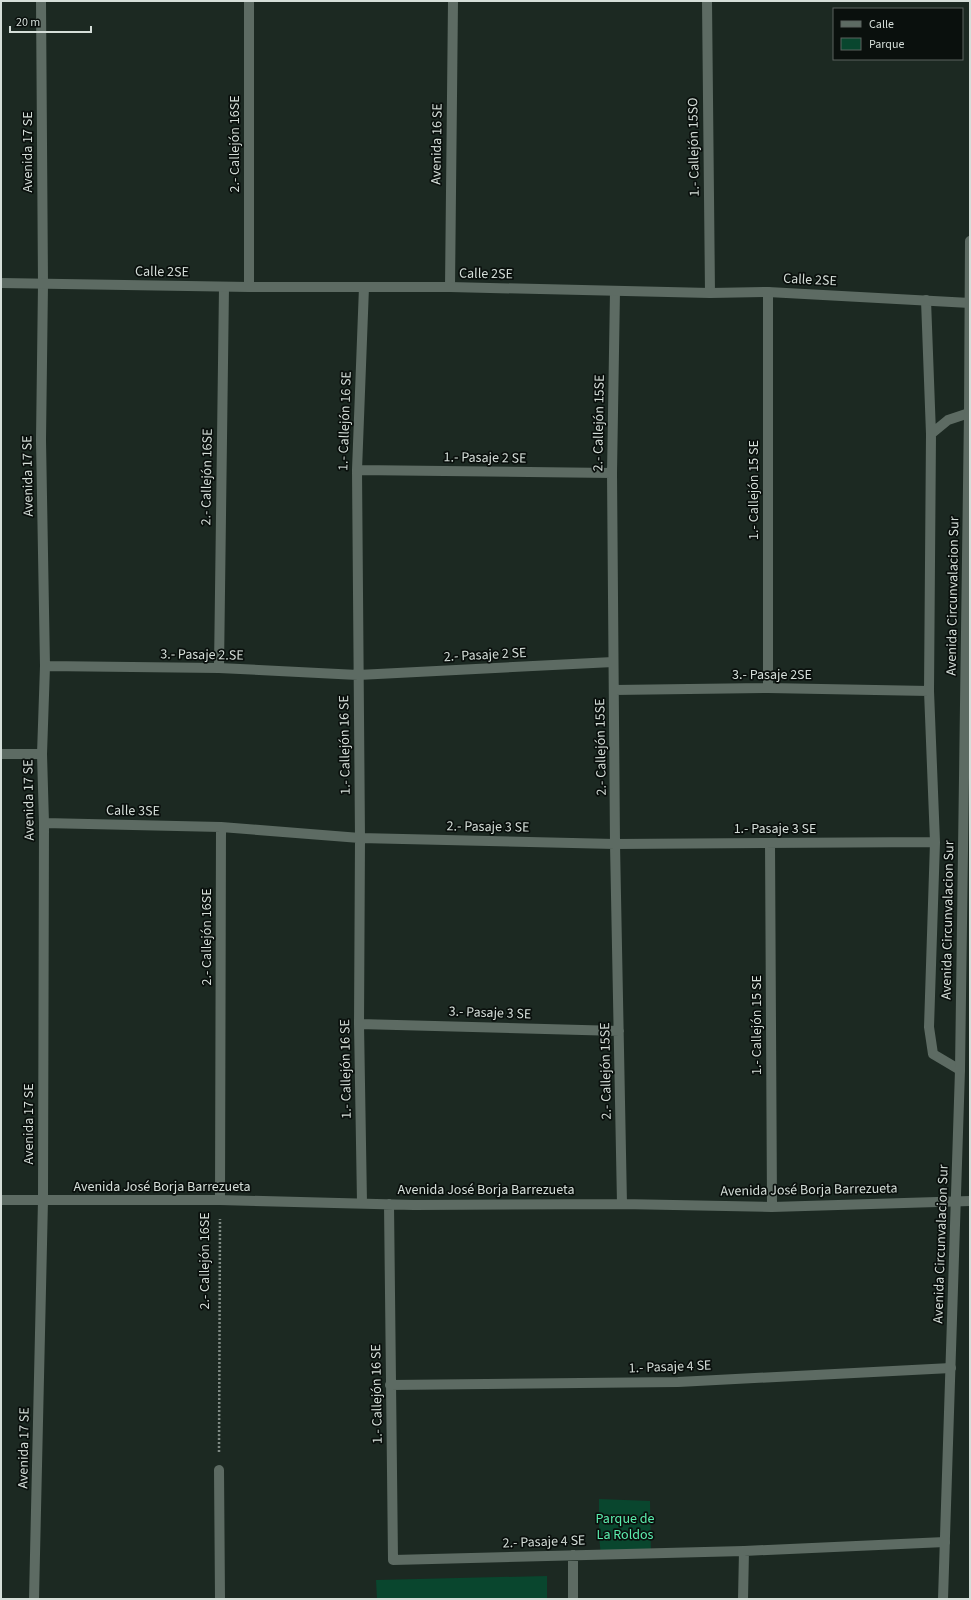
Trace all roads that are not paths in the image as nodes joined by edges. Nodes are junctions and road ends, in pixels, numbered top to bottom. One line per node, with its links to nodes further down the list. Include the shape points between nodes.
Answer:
1 (41, 1): 7 (street, Avenida 17 SE)
2 (249, 1): 9 (street, 2.- Callejón 16SE)
3 (453, 1): 11 (street, Avenida 16 SE)
4 (707, 1): 14 (street, 1.- Callejón 15SO)
5 (970, 241): 16 (street, Avenida Circunvalacion Sur)
6 (1, 283): 7 (street, Calle 2SE)
7 (43, 284): 8 (street, Calle 2SE); 22 (street, Avenida 17 SE, via 41,440)
8 (224, 287): 9 (street, Calle 2SE); 23 (street, 2.- Callejón 16SE)
9 (248, 287): 10 (street, Calle 2SE)
10 (364, 287): 11 (street, Calle 2SE); 19 (street, 1.- Callejón 16 SE)
11 (450, 287): 12 (street, Calle 2SE)
12 (616, 291): 14 (street, Calle 2SE); 20 (street, 2.- Callejón 15SE)
13 (768, 292): 14 (street, Calle 2SE); 15 (street, Calle 2SE); 25 (street, 1.- Callejón 15 SE)
14 (710, 293)
15 (926, 300): 16 (street, Calle 2SE); 18 (street)
16 (970, 303): 17 (street, Avenida Circunvalacion Sur)
17 (969, 413): 18 (street, via 948,420); 38 (street, Avenida Circunvalacion Sur)
18 (931, 434): 27 (street)
19 (357, 470): 20 (street, 1.- Pasaje 2 SE); 24 (street, 1.- Callejón 16 SE)
20 (612, 473): 21 (street, 2.- Callejón 15SE)
21 (614, 662): 24 (street, 2.- Pasaje 2 SE); 26 (street, 2.- Callejón 15SE)
22 (45, 666): 23 (street, 3.- Pasaje 2.SE); 29 (street, Avenida 17 SE)
23 (219, 668): 24 (street, 3.- Pasaje 2.SE)
24 (358, 676): 32 (street, 1.- Callejón 16 SE)
25 (768, 688): 26 (street, 3.- Pasaje 2SE); 27 (street, 3.- Pasaje 2SE)
26 (614, 690): 35 (street, 2.- Callejón 15SE)
27 (929, 691): 33 (street)
28 (1, 754): 29 (street)
29 (42, 754): 30 (street, Avenida 17 SE)
30 (44, 824): 31 (street, Calle 3SE); 40 (street, Avenida 17 SE)
31 (221, 828): 32 (street, Calle 3SE); 41 (street, 2.- Callejón 16SE)
32 (360, 838): 35 (street, 2.- Pasaje 3 SE); 36 (street, 1.- Callejón 16 SE)
33 (935, 842): 34 (street, 1.- Pasaje 3 SE); 38 (street, via 929,1027 933,1054)
34 (770, 843): 35 (street, 1.- Pasaje 3 SE); 47 (street, 1.- Callejón 15 SE)
35 (616, 844): 37 (street, 2.- Callejón 15SE)
36 (359, 1024): 37 (street, 3.- Pasaje 3 SE); 44 (street, 1.- Callejón 16 SE)
37 (619, 1031): 46 (street, 2.- Callejón 15SE)
38 (960, 1070): 42 (street, Avenida Circunvalacion Sur)
39 (1, 1200): 40 (street, Avenida José Borja Barrezueta)
40 (43, 1200): 41 (street, Avenida José Borja Barrezueta); 55 (street, Avenida 17 SE)
41 (220, 1200): 44 (street, Avenida José Borja Barrezueta)
42 (956, 1201): 43 (street, Avenida José Borja Barrezueta); 47 (street, Avenida José Borja Barrezueta); 48 (street, Avenida Circunvalacion Sur)
43 (970, 1201)
44 (362, 1203): 45 (street, Avenida José Borja Barrezueta)
45 (388, 1204): 46 (street, Avenida José Borja Barrezueta); 49 (street, 1.- Callejón 16 SE)
46 (622, 1204): 47 (street, Avenida José Borja Barrezueta)
47 (772, 1207)
48 (951, 1368): 49 (street, 1.- Pasaje 4 SE, via 678,1382); 51 (street, Avenida Circunvalacion Sur)
49 (390, 1385): 54 (street, 1.- Callejón 16 SE)
50 (219, 1470): 56 (street)
51 (945, 1542): 52 (street, 2.- Pasaje 4 SE); 59 (street, Avenida Circunvalacion Sur)
52 (744, 1551): 53 (street, 2.- Pasaje 4 SE); 58 (street)
53 (573, 1555): 54 (street, 2.- Pasaje 4 SE); 57 (street)
54 (393, 1560)
55 (34, 1599)
56 (220, 1599)
57 (573, 1599)
58 (743, 1599)
59 (943, 1599)

